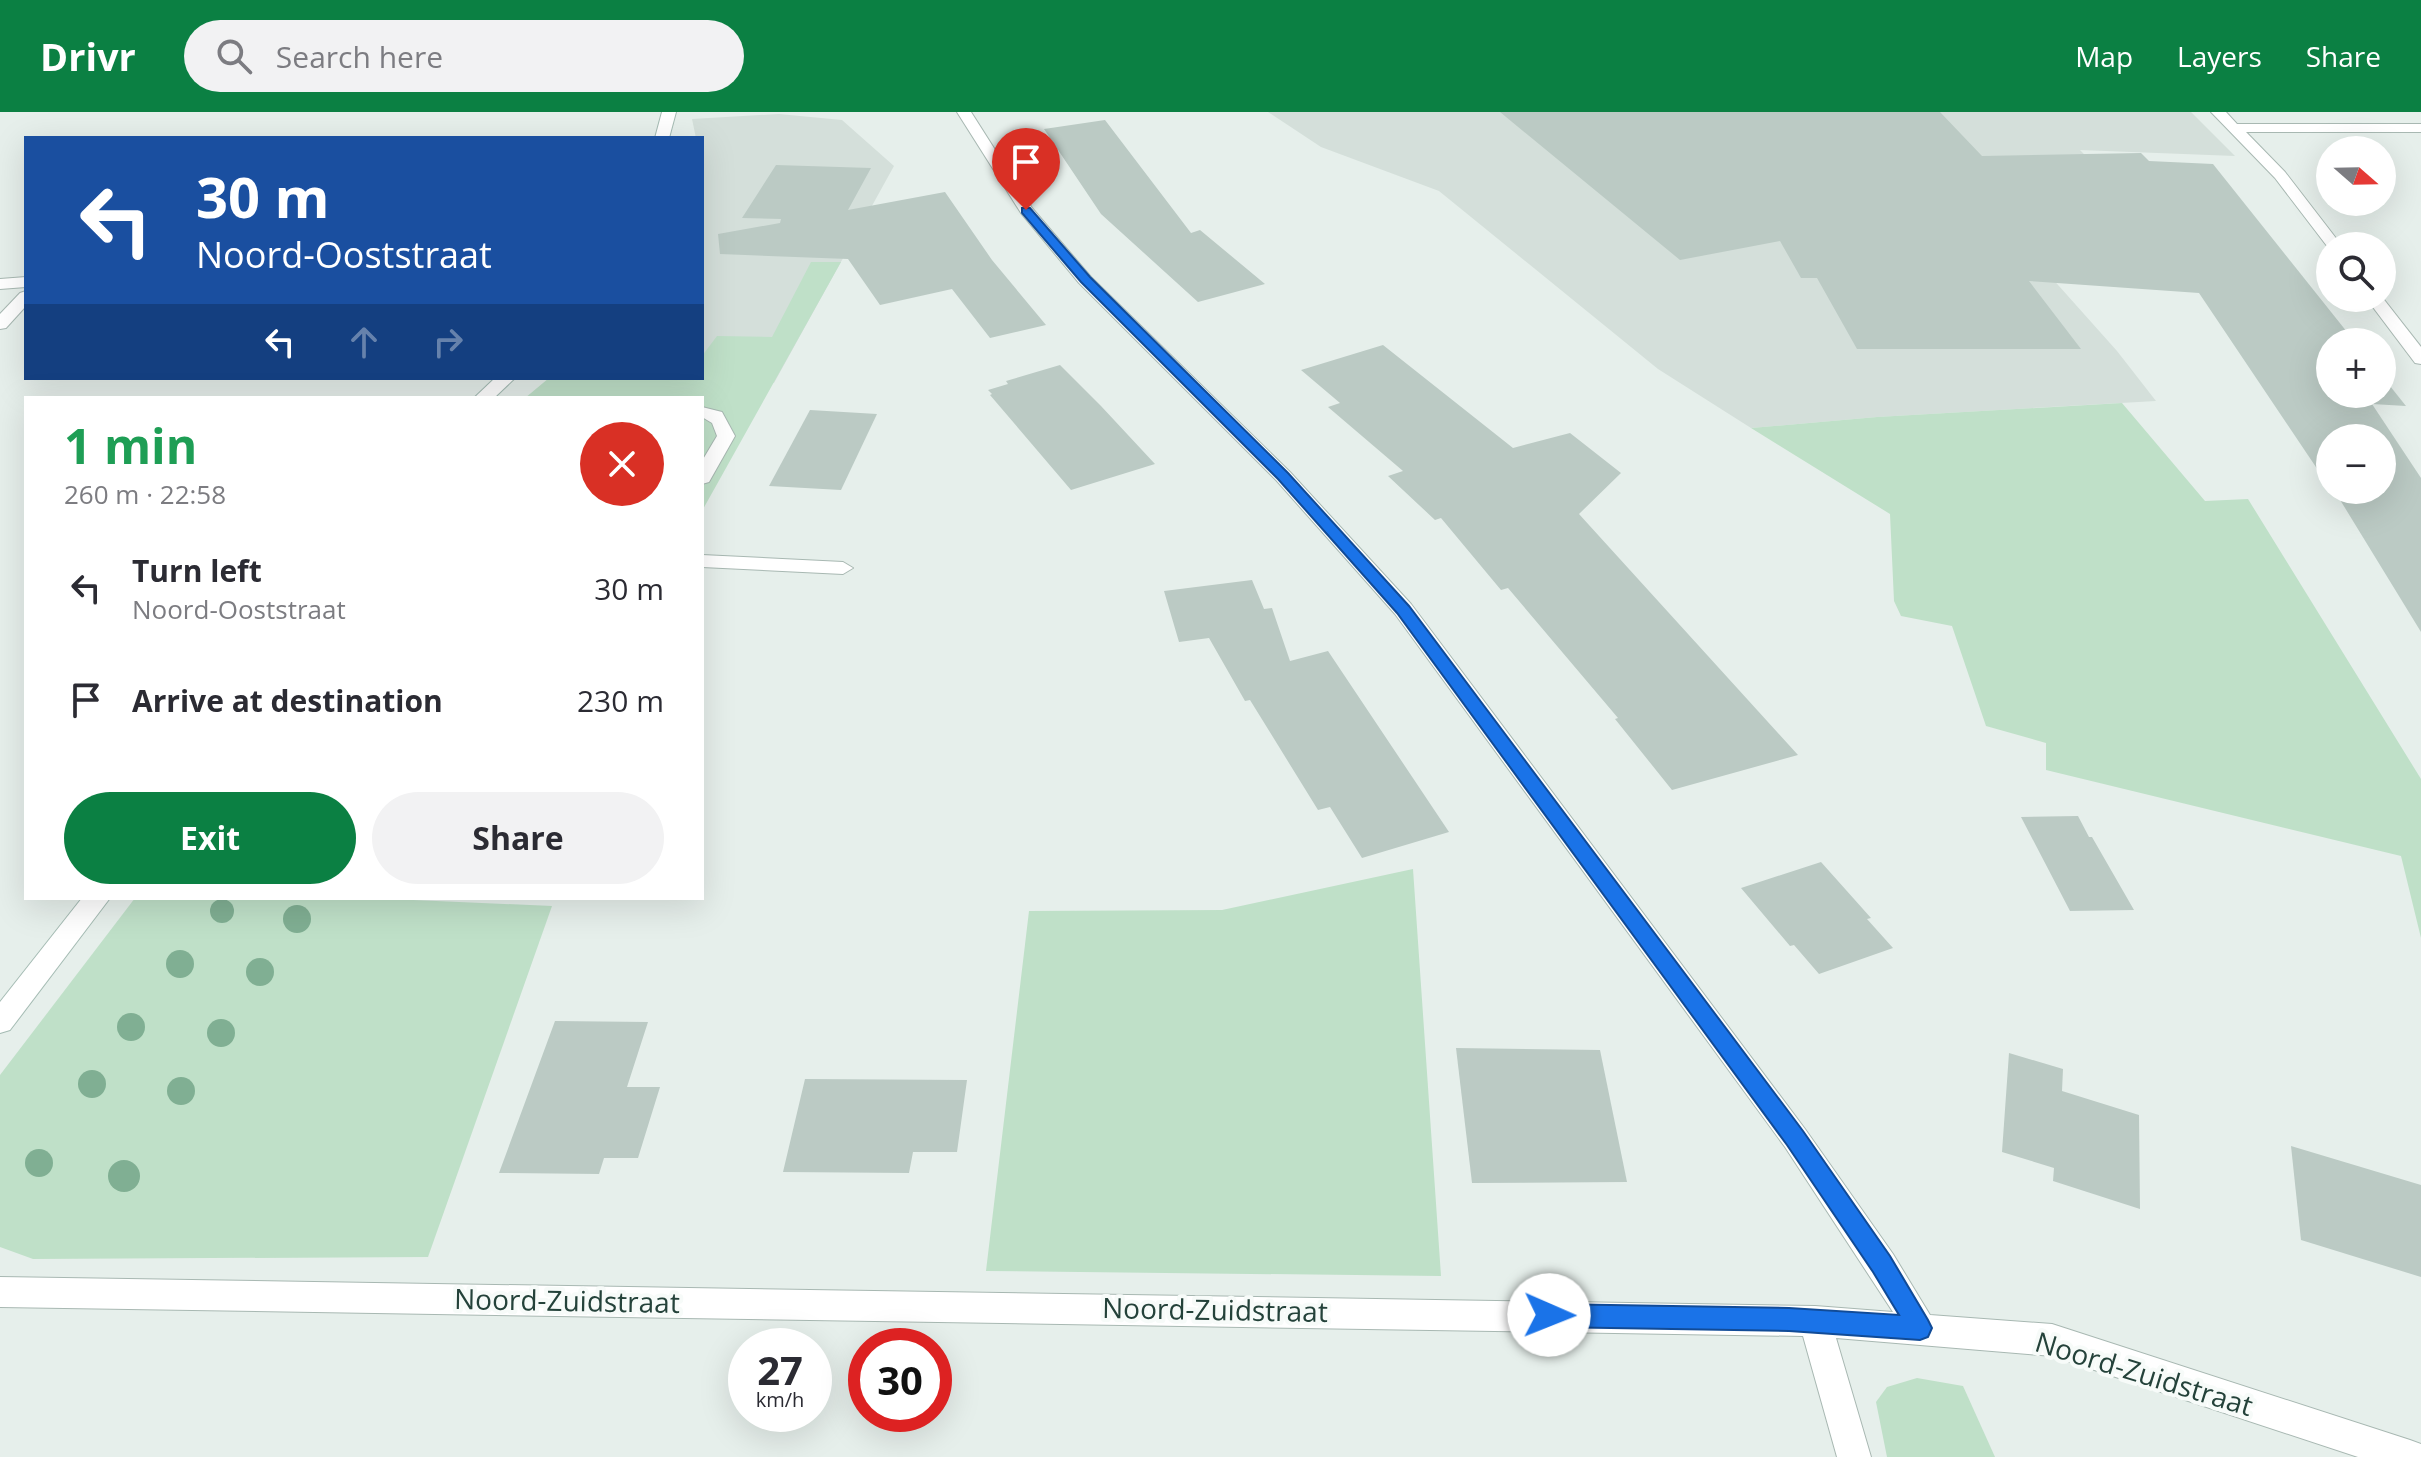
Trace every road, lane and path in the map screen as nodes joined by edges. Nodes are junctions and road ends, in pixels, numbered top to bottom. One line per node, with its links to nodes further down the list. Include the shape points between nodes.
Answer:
1 (669, 112): 6 (street)
2 (964, 112): 24 (street, via 1026,210 1085,280 1283,476 1403,609 1795,1138)
3 (2218, 112): 4 (street)
4 (2237, 128): 5 (street); 7 (street)
5 (2421, 128)
6 (663, 136)
7 (2323, 232)
8 (24, 282): 9 (street)
9 (0, 284)
10 (24, 298): 12 (street)
11 (2385, 312): 13 (street)
12 (0, 324)
13 (2421, 359)
14 (504, 380): 15 (street)
15 (485, 396)
16 (704, 412): 17 (street, via 721,422 726,436)
17 (704, 474)
18 (704, 561): 19 (street)
19 (843, 568)
20 (95, 900): 21 (street)
21 (0, 1022)
22 (0, 1292): 23 (street, Noord-Zuidstraat)
23 (1815, 1321): 24 (street, Noord-Zuidstraat); 25 (street)
24 (1920, 1328): 26 (street, Noord-Zuidstraat, via 2052,1340)
25 (1854, 1457)
26 (2410, 1457)

